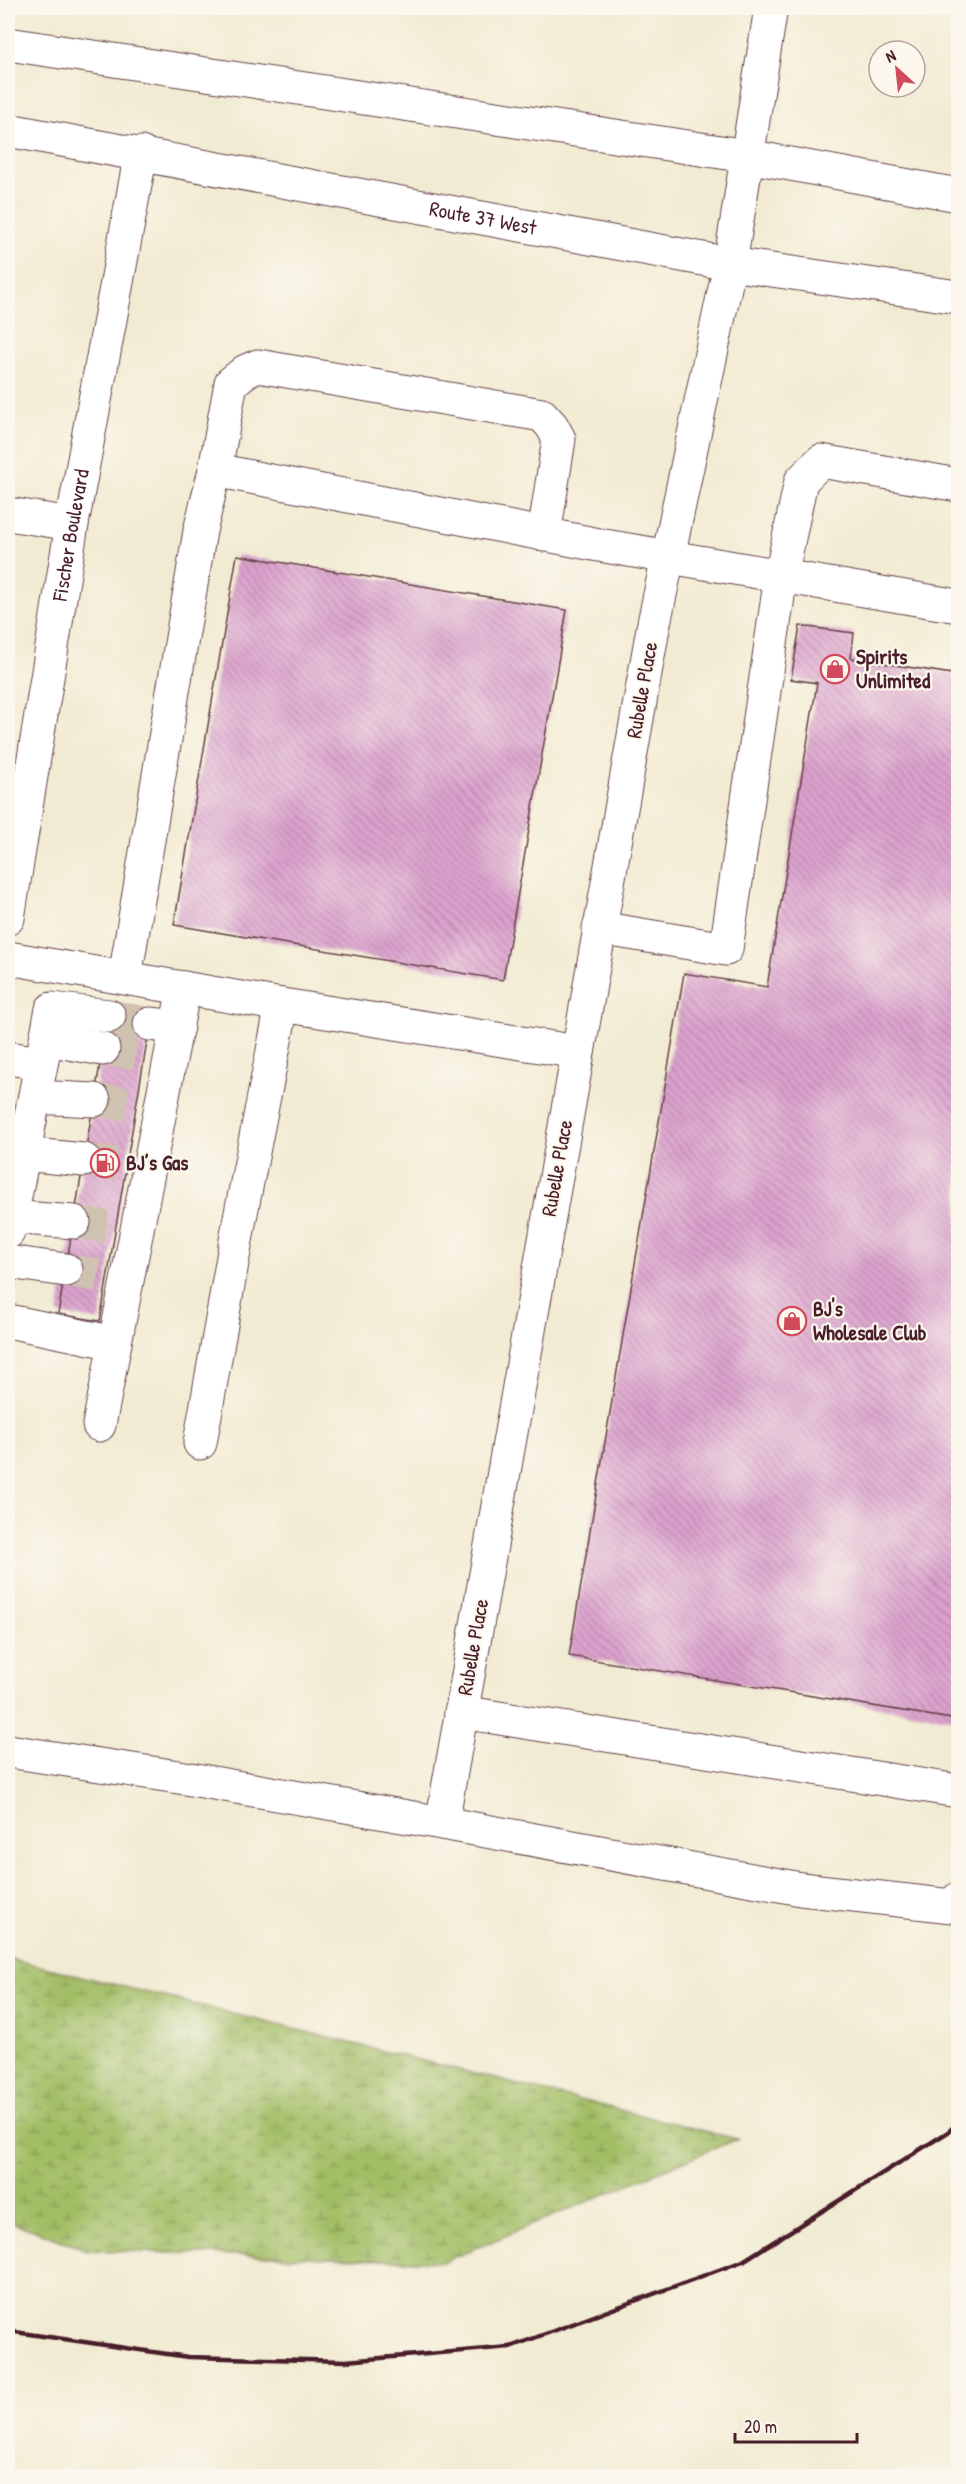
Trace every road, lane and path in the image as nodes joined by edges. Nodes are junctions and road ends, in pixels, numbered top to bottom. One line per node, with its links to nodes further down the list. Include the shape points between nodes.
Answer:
1 (771, 8): 5 (main road, Rubelle Place)
2 (8, 44): 5 (main road)
3 (8, 130): 4 (main road, Route 37 West)
4 (141, 153): 7 (main road, Route 37 West); 12 (main road, Fischer Boulevard)
5 (747, 156): 6 (main road); 7 (main road, Rubelle Place)
6 (958, 195)
7 (730, 264): 8 (main road, Route 37 West); 14 (main road, Rubelle Place)
8 (958, 297)
9 (215, 470): 13 (main road); 13 (main road, via 231,383 258,366 542,415 559,439); 20 (main road, via 200,531)
10 (958, 485): 15 (main road, via 822,461 801,481)
11 (8, 514): 12 (main road)
12 (72, 524): 17 (main road, Fischer Boulevard)
13 (544, 535): 14 (main road)
14 (668, 557): 15 (main road); 18 (main road, Rubelle Place)
15 (781, 576): 16 (main road); 18 (main road, via 726,949)
16 (958, 606)
17 (8, 918)
18 (600, 928): 26 (main road, Rubelle Place)
19 (8, 958): 20 (main road)
20 (126, 978): 21 (main road)
21 (184, 988): 22 (main road); 37 (main road, via 160,1040 117,1277)
22 (282, 1005): 26 (main road); 39 (main road)
23 (109, 1016): 25 (main road, via 52,1009)
24 (103, 1049): 25 (main road)
25 (44, 1051): 27 (main road); 28 (main road)
26 (578, 1052): 40 (main road, Rubelle Place)
27 (8, 1059)
28 (34, 1097): 29 (main road); 30 (main road)
29 (94, 1100)
30 (23, 1154): 31 (main road); 33 (main road)
31 (84, 1160)
32 (74, 1222): 33 (main road)
33 (9, 1224)
34 (8, 1262): 35 (main road)
35 (66, 1270)
36 (8, 1321): 37 (main road)
37 (115, 1343): 38 (main road)
38 (99, 1425)
39 (200, 1443)
40 (461, 1712): 42 (main road); 43 (main road, Rubelle Place)
41 (8, 1751): 43 (main road)
42 (958, 1791)
43 (442, 1823): 44 (main road, via 801,1889 952,1906)
44 (958, 1899)

